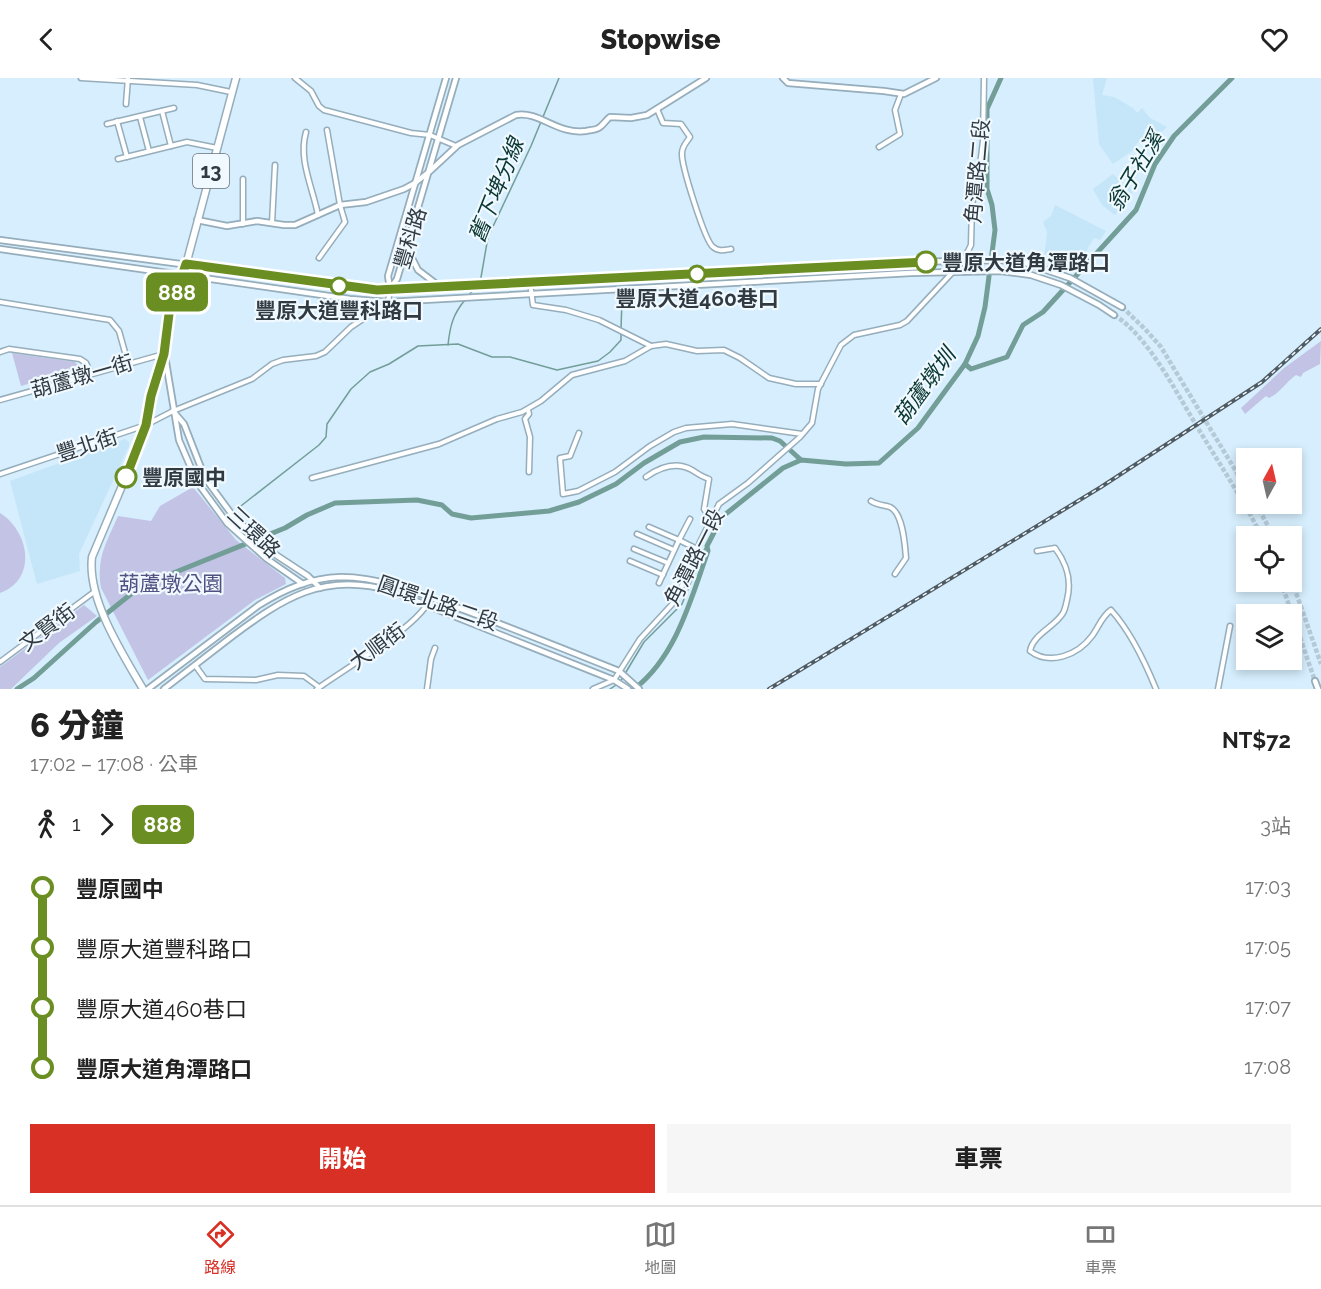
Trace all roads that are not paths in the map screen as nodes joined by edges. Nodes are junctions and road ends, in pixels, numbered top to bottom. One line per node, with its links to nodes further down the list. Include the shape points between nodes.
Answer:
1 (81, 78): 10 (street)
2 (236, 78): 11 (main road, 13)
3 (295, 78): 22 (street, via 311,91 324,110)
4 (446, 78): 22 (street, 豐科路)
5 (456, 78): 23 (street, 豐科路)
6 (706, 78): 15 (street)
7 (783, 78): 12 (street, via 788,83)
8 (936, 78): 12 (street)
9 (984, 78): 45 (street, 角潭路二段, via 983,141 972,204 972,240)
10 (128, 80): 11 (street, via 197,85); 13 (street)
11 (231, 92): 27 (main road, 13)
12 (901, 94): 26 (street, via 895,110 900,134)
13 (126, 104)
14 (174, 108): 16 (street)
15 (657, 109): 25 (street, via 641,117 610,117 597,129 573,132 531,116 516,115); 43 (street, via 663,123 681,124 690,137 683,147 682,161 710,244 720,251)
16 (162, 111): 17 (street); 24 (street)
17 (141, 117): 18 (street); 28 (street)
18 (117, 121): 19 (street); 29 (street)
19 (107, 124)
20 (327, 130): 35 (street)
21 (306, 132): 36 (street, via 302,145)
22 (430, 135): 23 (street); 34 (street, 豐科路)
23 (440, 138): 25 (street); 32 (street, 豐科路)
24 (171, 146): 27 (street, via 187,142); 28 (street)
25 (456, 146): 32 (street)
26 (879, 147)
27 (217, 148): 37 (main road, 13)
28 (149, 151): 29 (street)
29 (127, 157): 30 (street)
30 (118, 159)
31 (275, 165): 38 (street)
32 (430, 171): 34 (street); 41 (street, 豐科路)
33 (243, 179): 39 (street)
34 (415, 183): 35 (street, via 366,202); 51 (street, 豐科路, via 388,276)
35 (340, 205): 36 (street); 44 (street, via 345,222)
36 (318, 215): 38 (street, via 295,225)
37 (197, 220): 39 (street, via 227,226); 46 (main road, 13)
38 (273, 223): 39 (street)
39 (243, 224)
40 (0, 240): 46 (street)
41 (406, 246): 50 (street, via 418,270); 51 (street, 豐科路, via 397,279)
42 (0, 249): 48 (street)
43 (731, 249)
44 (319, 258)
45 (963, 261): 47 (street, 角潭路二段); 49 (street); 55 (street, via 1026,263 1070,278)
46 (186, 264): 48 (main road, 13); 51 (street, via 347,287)
47 (951, 272): 52 (street); 56 (street, via 1031,275 1061,285); 62 (street, 角潭路二段, via 907,321 844,341)
48 (183, 276): 54 (street); 59 (main road, 13, via 169,314)
49 (530, 282): 50 (street); 52 (street)
50 (441, 287): 51 (street)
51 (390, 289): 54 (street)
52 (531, 293): 54 (street); 57 (street, via 533,304 598,320)
53 (0, 302): 60 (street, via 110,320 119,331)
54 (388, 302): 65 (street, 豐北街, via 351,327 325,352 272,364 252,379)
55 (1122, 307)
56 (1114, 315)
57 (651, 346): 62 (street, via 724,350 769,378); 64 (street, via 624,361 572,375)
58 (0, 352): 61 (street, via 9,349 80,359)
59 (164, 354): 60 (street, 葫蘆墩一街); 65 (street, 三環路); 66 (main road, 13)
60 (128, 363): 61 (street, 葫蘆墩一街)
61 (90, 374): 63 (street, 葫蘆墩一街)
62 (822, 384): 68 (street, 角潭路二段, via 812,423)
63 (0, 400)
64 (528, 410): 69 (street, via 525,419 530,437); 73 (street, via 439,444)
65 (173, 411): 66 (street, 豐北街); 72 (street, 三環路, via 184,424); 74 (street, 三環路, via 178,440)
66 (146, 425): 70 (street, 豐北街); 94 (main road, 13, via 92,557)
67 (579, 433): 68 (street, via 570,456 560,458 563,494 578,491 615,472 650,446 686,429 732,424)
68 (802, 435): 77 (street, 角潭路一段, via 719,504)
69 (529, 472)
70 (0, 474)
71 (646, 477): 77 (street, via 660,467 670,466 688,468 709,479 704,509)
72 (205, 478): 74 (street); 89 (street, 三環路, via 233,516 273,553)
73 (312, 478)
74 (198, 482): 91 (street, 三環路, via 227,523 267,559)
75 (871, 501): 87 (street, via 898,515 904,534 906,558)
76 (690, 519): 80 (street)
77 (711, 519): 82 (street, 角潭路一段)
78 (650, 527): 80 (street)
79 (637, 534): 83 (street)
80 (679, 540): 82 (street); 83 (street)
81 (634, 549): 86 (street)
82 (697, 549): 101 (street, 角潭路一段, via 675,601 640,639)
83 (674, 550): 86 (street)
84 (1037, 551): 112 (street, via 1055,548 1070,582 1064,613 1030,651 1036,656 1058,658 1077,650 1111,610)
85 (630, 561): 88 (street)
86 (668, 563): 88 (street)
87 (894, 574)
88 (663, 575): 90 (street)
89 (313, 580): 91 (street, 圓環北路二段); 92 (street, 三環路); 95 (street, 圓環北路二段, via 367,579)
90 (659, 583)
91 (303, 584): 93 (street, 三環路); 106 (street, 圓環北路二段, via 259,605)
92 (320, 588): 93 (street, 圓環北路二段); 96 (street, 圓環北路二段, via 367,586)
93 (309, 591): 100 (street, 圓環北路二段, via 269,609)
94 (94, 592): 99 (street, 文賢街); 105 (main road, 13)
95 (430, 598): 96 (street); 101 (street, 圓環北路二段)
96 (428, 605): 102 (street, 圓環北路二段); 104 (street, 大順街, via 399,632)
97 (1230, 626): 113 (street)
98 (435, 648): 108 (street)
99 (0, 662)
100 (195, 665): 104 (street, via 204,679 304,676); 107 (street, 圓環北路二段)
101 (619, 671): 102 (street, 角潭路一段); 111 (street, 圓環北路二段)
102 (614, 680): 109 (street); 110 (street, 圓環北路二段)
103 (1316, 681): 114 (street)
104 (318, 688)
105 (143, 689)
106 (148, 689)
107 (164, 689)
108 (427, 689)
109 (592, 689)
110 (628, 689)
111 (639, 689)
112 (1156, 689)
113 (1218, 689)
114 (1318, 689)

